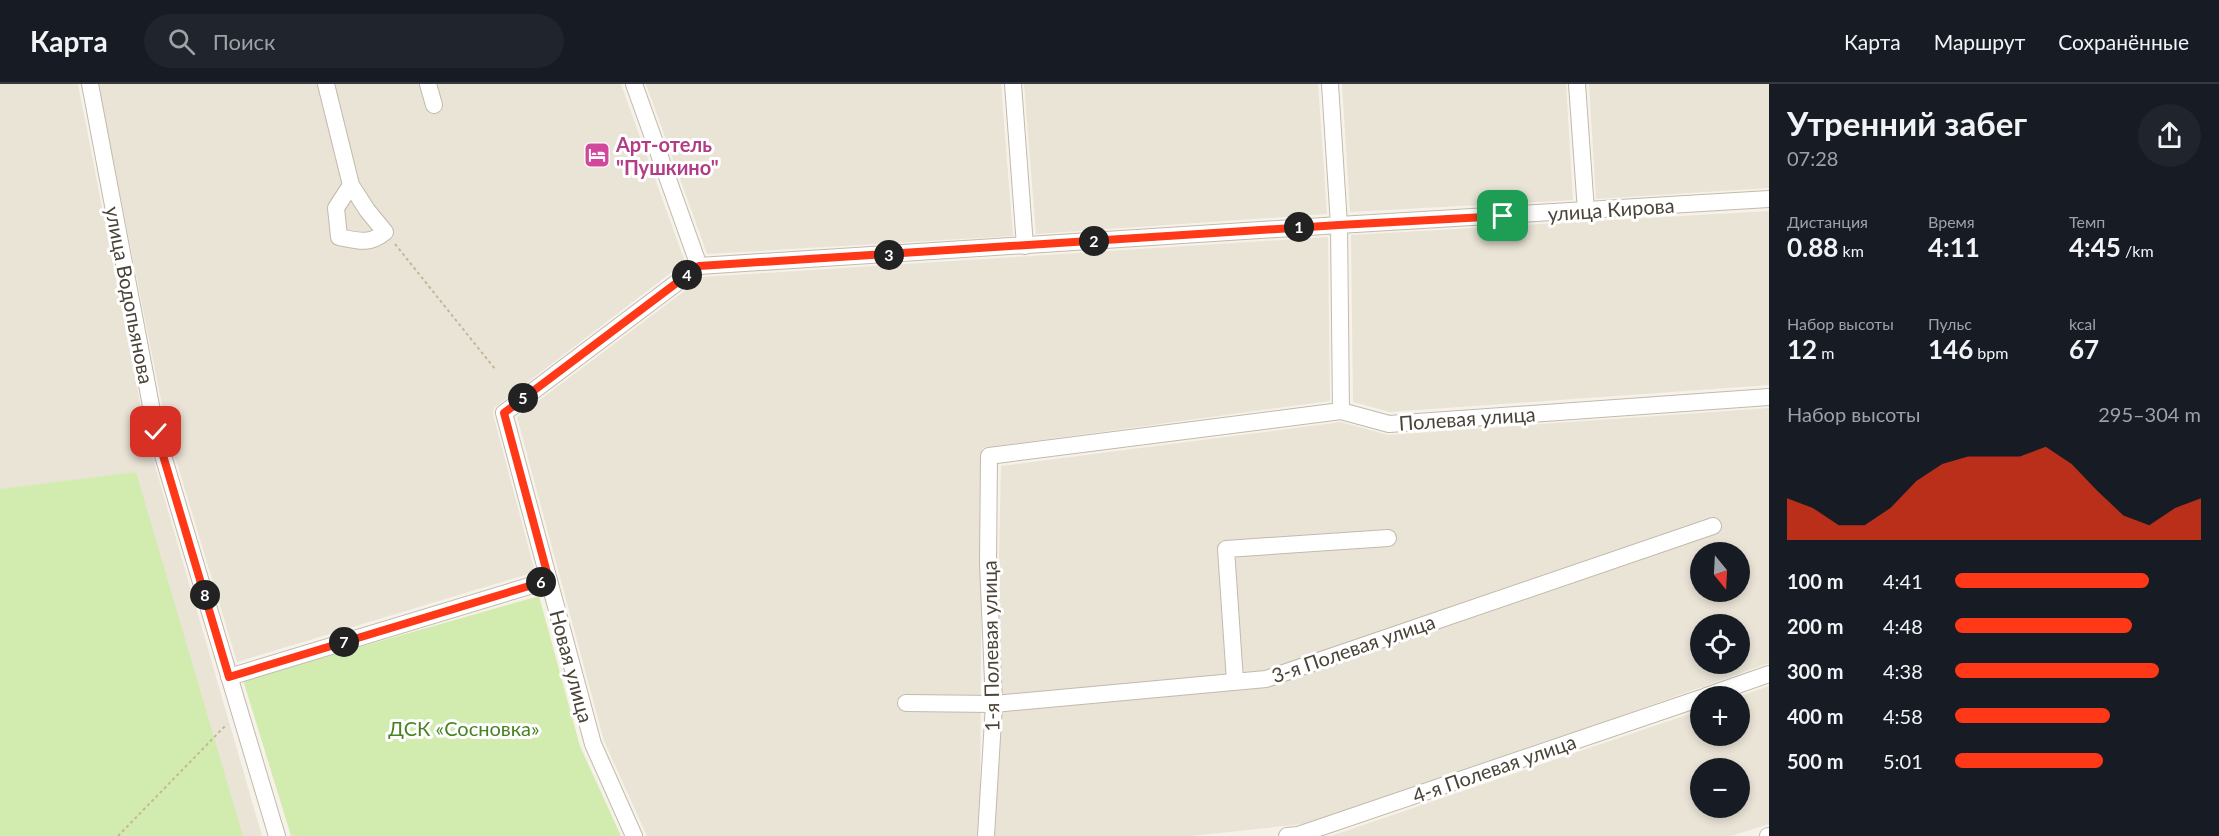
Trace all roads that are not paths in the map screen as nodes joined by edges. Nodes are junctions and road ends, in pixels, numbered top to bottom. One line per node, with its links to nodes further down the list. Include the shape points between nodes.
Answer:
1 (90, 84): 22 (street, улица Водопьянова, via 156,432)
2 (326, 84): 9 (street)
3 (428, 84): 8 (street)
4 (634, 84): 14 (street)
5 (1013, 84): 13 (street)
6 (1330, 84): 12 (street)
7 (1577, 84): 11 (street)
8 (434, 105)
9 (351, 185): 9 (street, via 336,208 339,237 375,240 385,232)
10 (1769, 199): 11 (street, улица Кирова)
11 (1586, 212): 12 (street, улица Кирова)
12 (1339, 225): 13 (street, улица Кирова); 16 (street)
13 (1025, 246): 14 (street, улица Кирова)
14 (699, 266): 20 (street, Новая улица, via 504,413)
15 (1769, 397): 16 (street, Полевая улица, via 1389,424)
16 (1341, 411): 17 (street, Полевая улица)
17 (989, 456): 27 (street, 1-я Полевая улица)
18 (1713, 526): 23 (street, 3-я Полевая улица, via 1266,679)
19 (1388, 538): 23 (street, via 1226,549)
20 (549, 580): 22 (street); 29 (street, Новая улица, via 593,744)
21 (1769, 674): 24 (street)
22 (229, 677): 28 (street, улица Водопьянова)
23 (1235, 681): 27 (street, 3-я Полевая улица)
24 (1735, 686)
25 (1690, 702): 31 (street, 4-я Полевая улица)
26 (906, 703): 27 (street, 3-я Полевая улица)
27 (993, 704): 30 (street, 1-я Полевая улица)
28 (277, 836)
29 (634, 836)
30 (986, 836)
31 (1287, 836)

